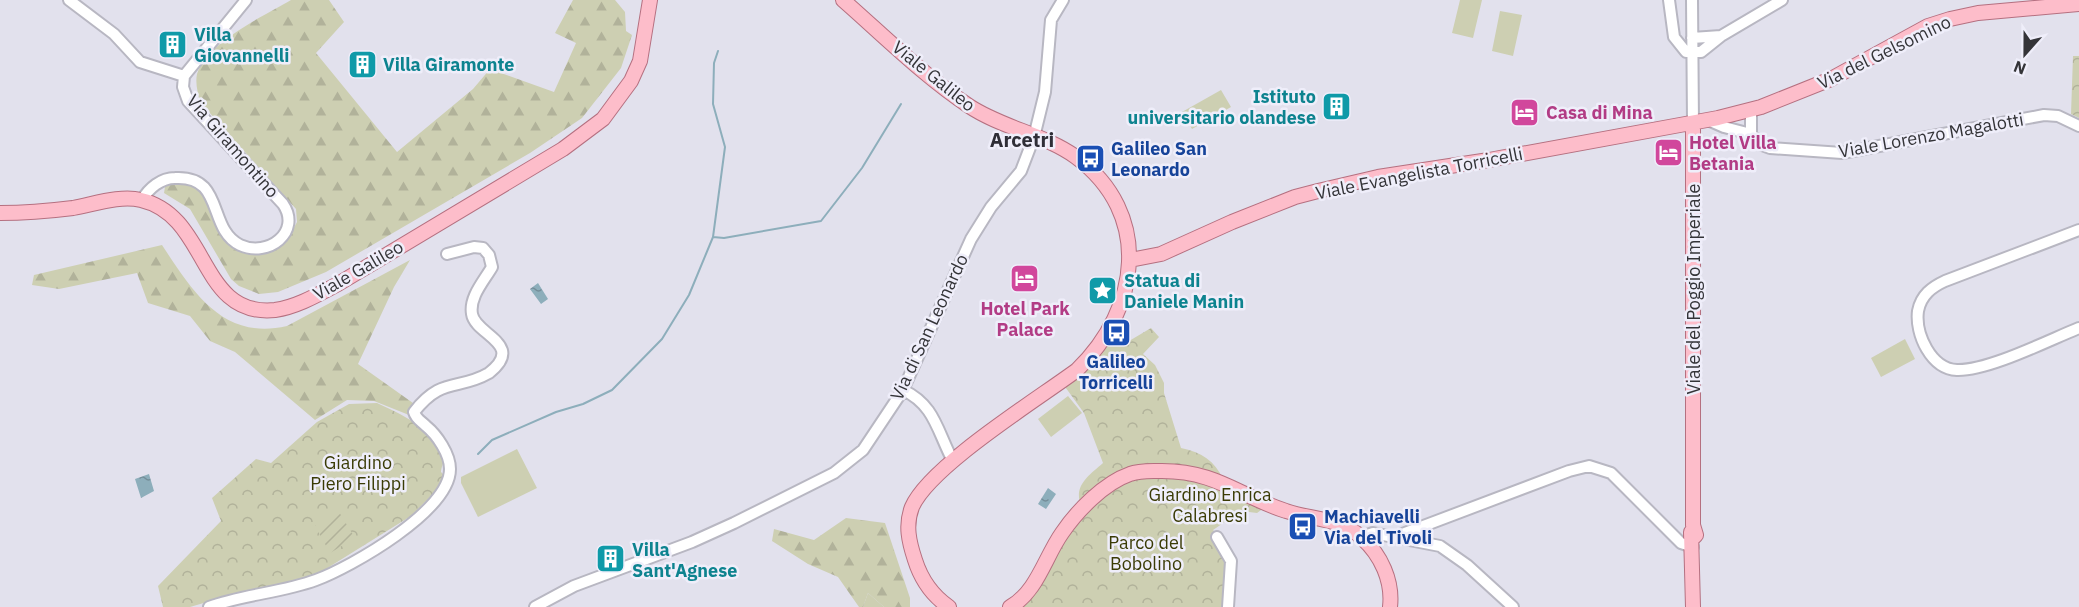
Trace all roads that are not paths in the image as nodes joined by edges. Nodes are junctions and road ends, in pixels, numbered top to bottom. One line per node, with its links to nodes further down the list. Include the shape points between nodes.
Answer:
1 (246, 0): 13 (street)
2 (650, 0): 20 (main road, Viale Galileo, via 640,61 631,81 603,119 563,149 300,303 275,310 254,309 237,302 223,292 178,221)
3 (843, 0): 19 (main road, Viale Galileo, via 966,104 987,118)
4 (1063, 0): 19 (street, Via di San Leonardo, via 1051,20 1048,71)
5 (1669, 0): 12 (street, via 1674,36 1686,52)
6 (1692, 0): 11 (street, Viale del Poggio Imperiale)
7 (1782, 0): 10 (street)
8 (72, 1): 13 (street, via 114,34 140,62)
9 (2079, 4): 14 (main road, Via del Gelsomino, via 1950,19 1831,79)
10 (1721, 36): 11 (street); 12 (street, via 1701,52)
11 (1692, 38): 12 (street, Viale del Poggio Imperiale)
12 (1693, 52): 16 (street, Viale del Poggio Imperiale)
13 (184, 76): 20 (street, Via Giramontino, via 188,101 283,204 289,226 273,246 244,247 229,236 208,189 186,178 161,182)
14 (1751, 110): 15 (main road, Via del Gelsomino); 18 (street)
15 (1708, 120): 16 (main road, Via del Gelsomino); 18 (street, Viale Lorenzo Magalotti)
16 (1693, 123): 24 (main road, Viale Evangelista Torricelli, via 1378,177 1318,191 1263,209 1155,256); 31 (main road, Viale del Poggio Imperiale)
17 (2079, 126): 18 (street, Viale Lorenzo Magalotti, via 2068,119 2044,115 1842,153 1770,148)
18 (1751, 134)
19 (1034, 137): 24 (main road, Viale Galileo, via 1075,157 1100,180 1129,237); 26 (street, Via di San Leonardo, via 1015,181 991,207 970,239)
20 (141, 200): 21 (main road, Viale Galileo)
21 (0, 213)
22 (2077, 231): 25 (street, via 1931,288 1918,311 1921,336 1930,354 1941,365 1956,370 1978,368)
23 (447, 254): 32 (street, via 474,247 483,248 489,255 492,267 473,300 472,316 497,340 501,356 489,373 436,390 414,412 442,446 450,469 446,483 426,513 352,563 299,585 236,597)
24 (1130, 260): 27 (main road, via 1122,301 1110,331 1093,355)
25 (2079, 328)
26 (903, 390): 27 (street, via 929,409); 33 (street, Via di San Leonardo, via 863,450 834,473 692,542 574,586)
27 (953, 460): 34 (main road, via 919,493 908,526 917,566 926,584)
28 (1397, 536): 30 (street, via 1373,533); 31 (street, via 1589,466 1611,473 1681,543); 38 (street, via 1446,550)
29 (1217, 537): 36 (street, via 1231,561)
30 (1361, 537): 35 (main road, via 1338,523 1276,508 1214,478 1173,471 1131,473 1113,483 1077,515 1061,534 1041,574); 37 (main road, via 1382,564 1389,583)
31 (1693, 537): 39 (main road, Viale del Poggio Imperiale)
32 (209, 607)
33 (535, 607)
34 (949, 607)
35 (1010, 607)
36 (1228, 607)
37 (1390, 607)
38 (1513, 607)
39 (1694, 607)

